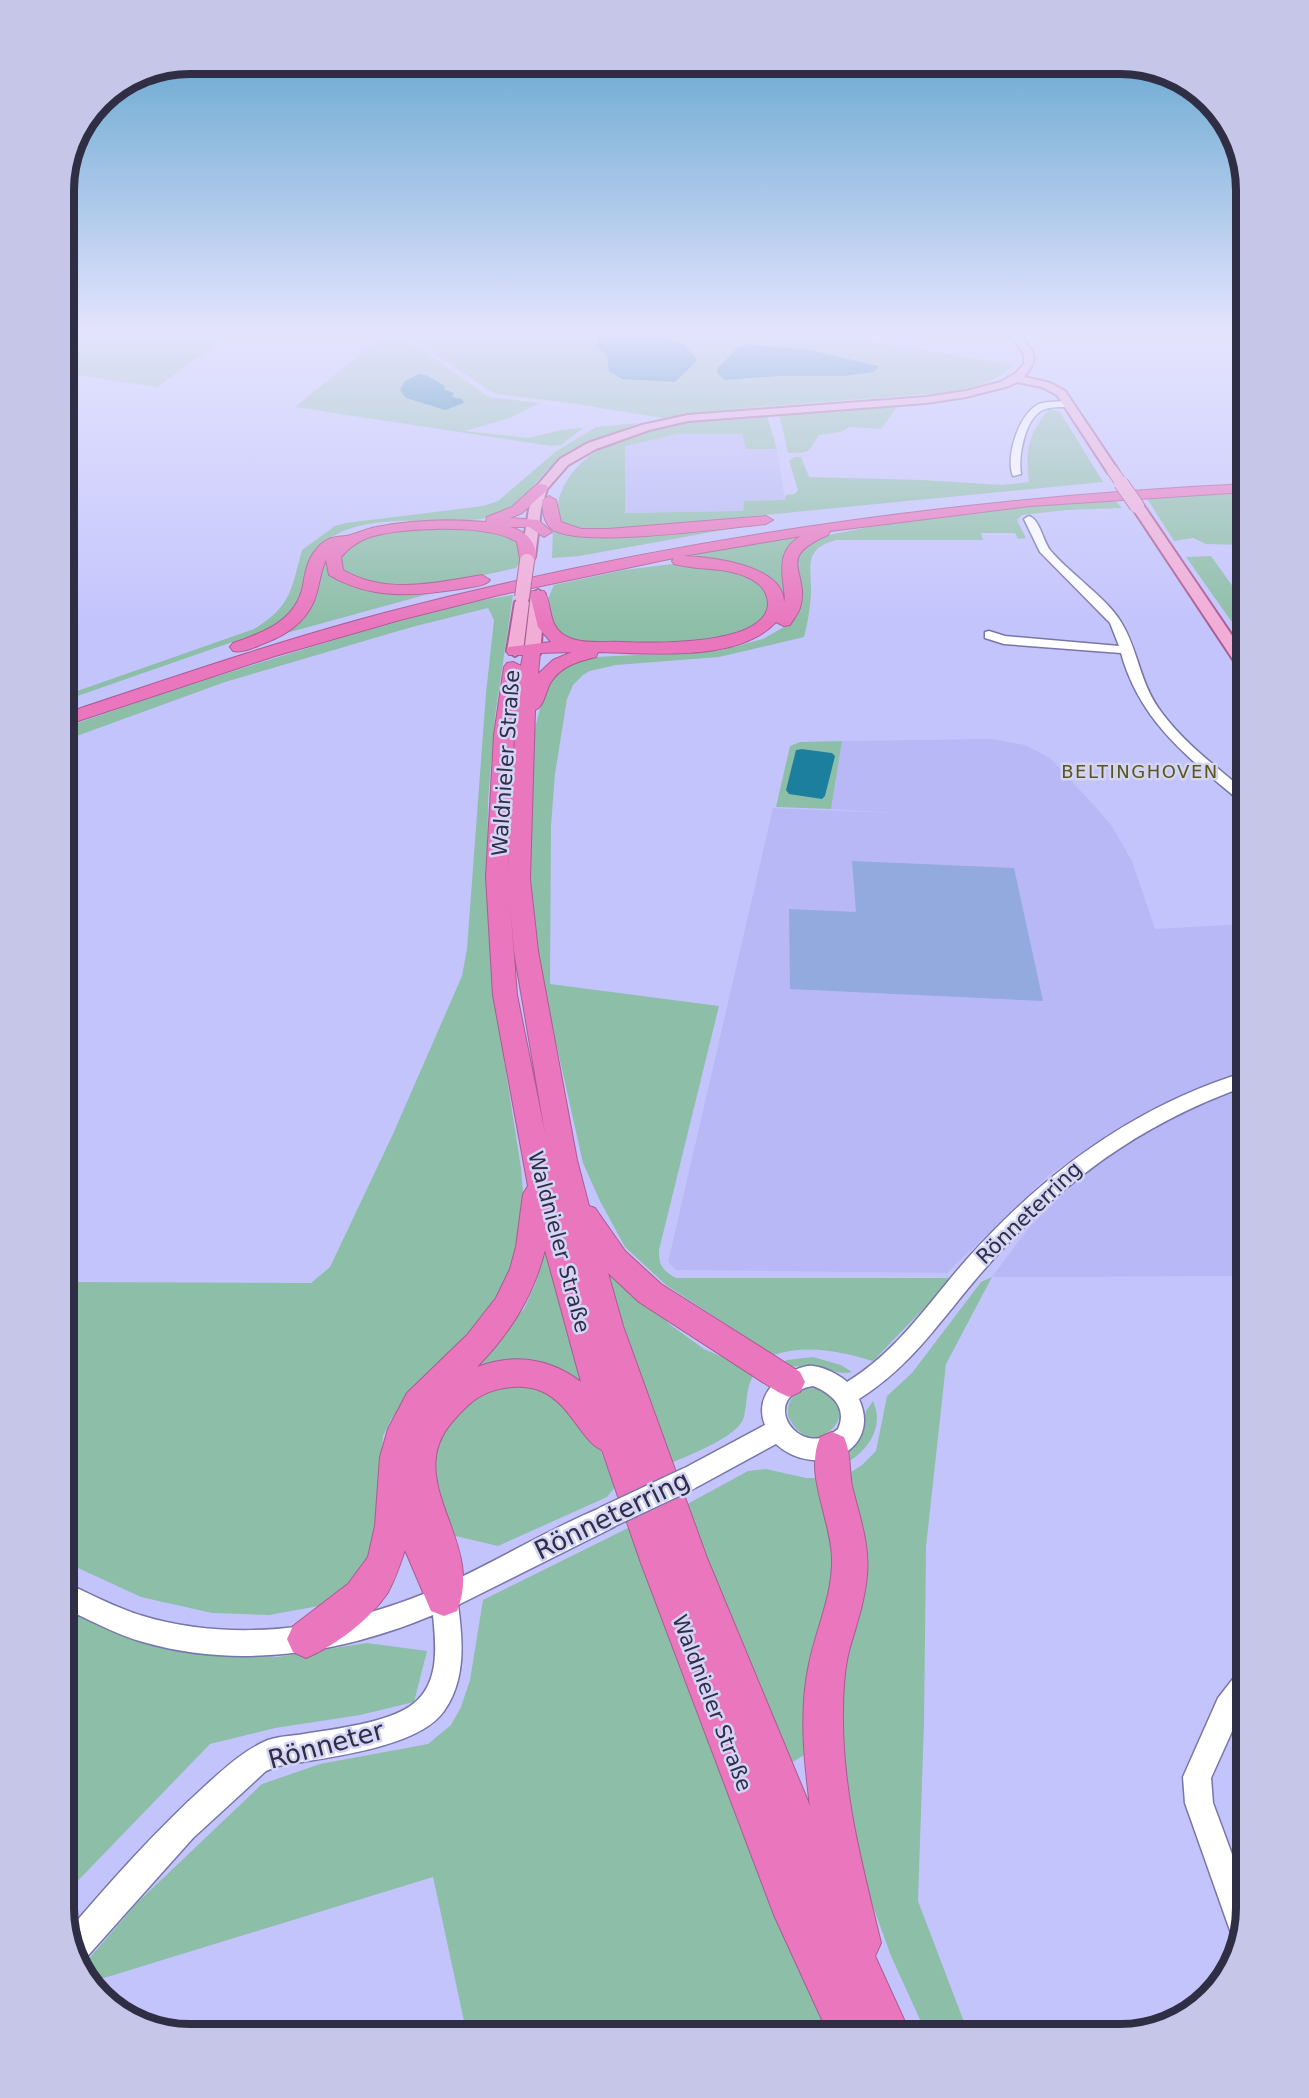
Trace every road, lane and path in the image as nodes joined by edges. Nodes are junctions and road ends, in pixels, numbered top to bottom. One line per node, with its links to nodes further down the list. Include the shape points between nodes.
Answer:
1 (631, 432): 7 (main road, Waldnieler Straße, via 606,440 571,463)
2 (1023, 432): 4 (street, via 1017,442)
3 (1087, 432): 21 (main road, bridge)
4 (1016, 474)
5 (1236, 481): 10 (highway, via 1105,488)
6 (1236, 488): 8 (highway, via 1104,495)
7 (545, 494): 10 (highway, via 555,525 581,534); 11 (highway, via 508,515); 12 (main road, Waldnieler Straße)
8 (911, 514): 15 (highway, via 741,540); 22 (highway, via 831,530 803,540 789,558 793,598 788,617 758,637 694,650)
9 (1029, 519): 19 (street, via 1044,550 1115,621)
10 (806, 520): 14 (highway)
11 (472, 522): 12 (highway); 23 (highway, via 387,525 335,541 317,558 308,597 286,625 261,639)
12 (539, 528): 13 (main road, Waldnieler Straße)
13 (532, 560): 14 (highway, via 523,539 504,529 410,527 361,536 337,550 333,564 335,572 355,584 396,590 484,580); 16 (main road, Waldnieler Straße); 16 (main road, Waldnieler Straße, bridge, via 524,581)
14 (575, 562): 23 (highway, via 375,613)
15 (558, 577): 18 (highway, via 665,561 703,561 754,575 765,582 776,598 775,611 766,622 730,639 678,646); 25 (highway, via 393,616)
16 (533, 590): 18 (highway, via 547,630); 20 (main road, Waldnieler Straße)
17 (989, 635): 19 (street, via 1004,640)
18 (574, 647): 20 (highway)
19 (1128, 650): 27 (street, via 1136,681 1173,737)
20 (526, 651): 22 (highway); 26 (highway, Waldnieler Straße); 29 (highway, Waldnieler Straße, via 504,735 497,877 505,995)
21 (1236, 652)
22 (593, 653): 26 (highway, via 566,660 547,674)
23 (159, 677): 24 (highway)
24 (74, 705)
25 (74, 716)
26 (525, 718): 29 (highway, Waldnieler Straße, via 519,879 541,1049)
27 (1236, 790)
28 (1236, 1082): 31 (street, Rönneterring, via 1189,1098 1124,1132 1061,1176 974,1266 916,1337 877,1375)
29 (550, 1165): 30 (highway, via 614,1260 650,1293); 34 (highway, Waldnieler Straße, via 580,1327); 35 (highway, via 524,1275 513,1300 500,1321 410,1417 394,1462); 42 (highway, Waldnieler Straße, via 688,1559)
30 (789, 1382): 31 (street, via 813,1376 837,1385); 32 (street, via 775,1397)
31 (846, 1395): 33 (street, via 854,1419 851,1431)
32 (778, 1430): 33 (street, via 796,1446 820,1451); 36 (street, Rönneterring, bridge, via 688,1479)
33 (832, 1448): 42 (highway, via 850,1563 841,1620 825,1677 824,1770)
34 (624, 1466): 36 (highway, via 591,1413 577,1396 556,1382 523,1373 493,1374 470,1384 450,1400 426,1430 418,1456 418,1482 445,1563); 42 (highway, Waldnieler Straße, via 795,1915)
35 (395, 1484): 36 (highway); 38 (highway, via 392,1538 385,1564 364,1594)
36 (444, 1598): 38 (street, Rönneterring, via 396,1618); 41 (street, Rönneter, via 449,1631 448,1666 438,1697 422,1714 355,1738 269,1754 207,1804 137,1875)
37 (74, 1599): 38 (street, Rönneterring, via 142,1629 192,1639 245,1644)
38 (306, 1639)
39 (1236, 1698): 40 (street, via 1197,1778 1199,1803)
40 (1236, 1905)
41 (79, 1942)
42 (871, 2024)

